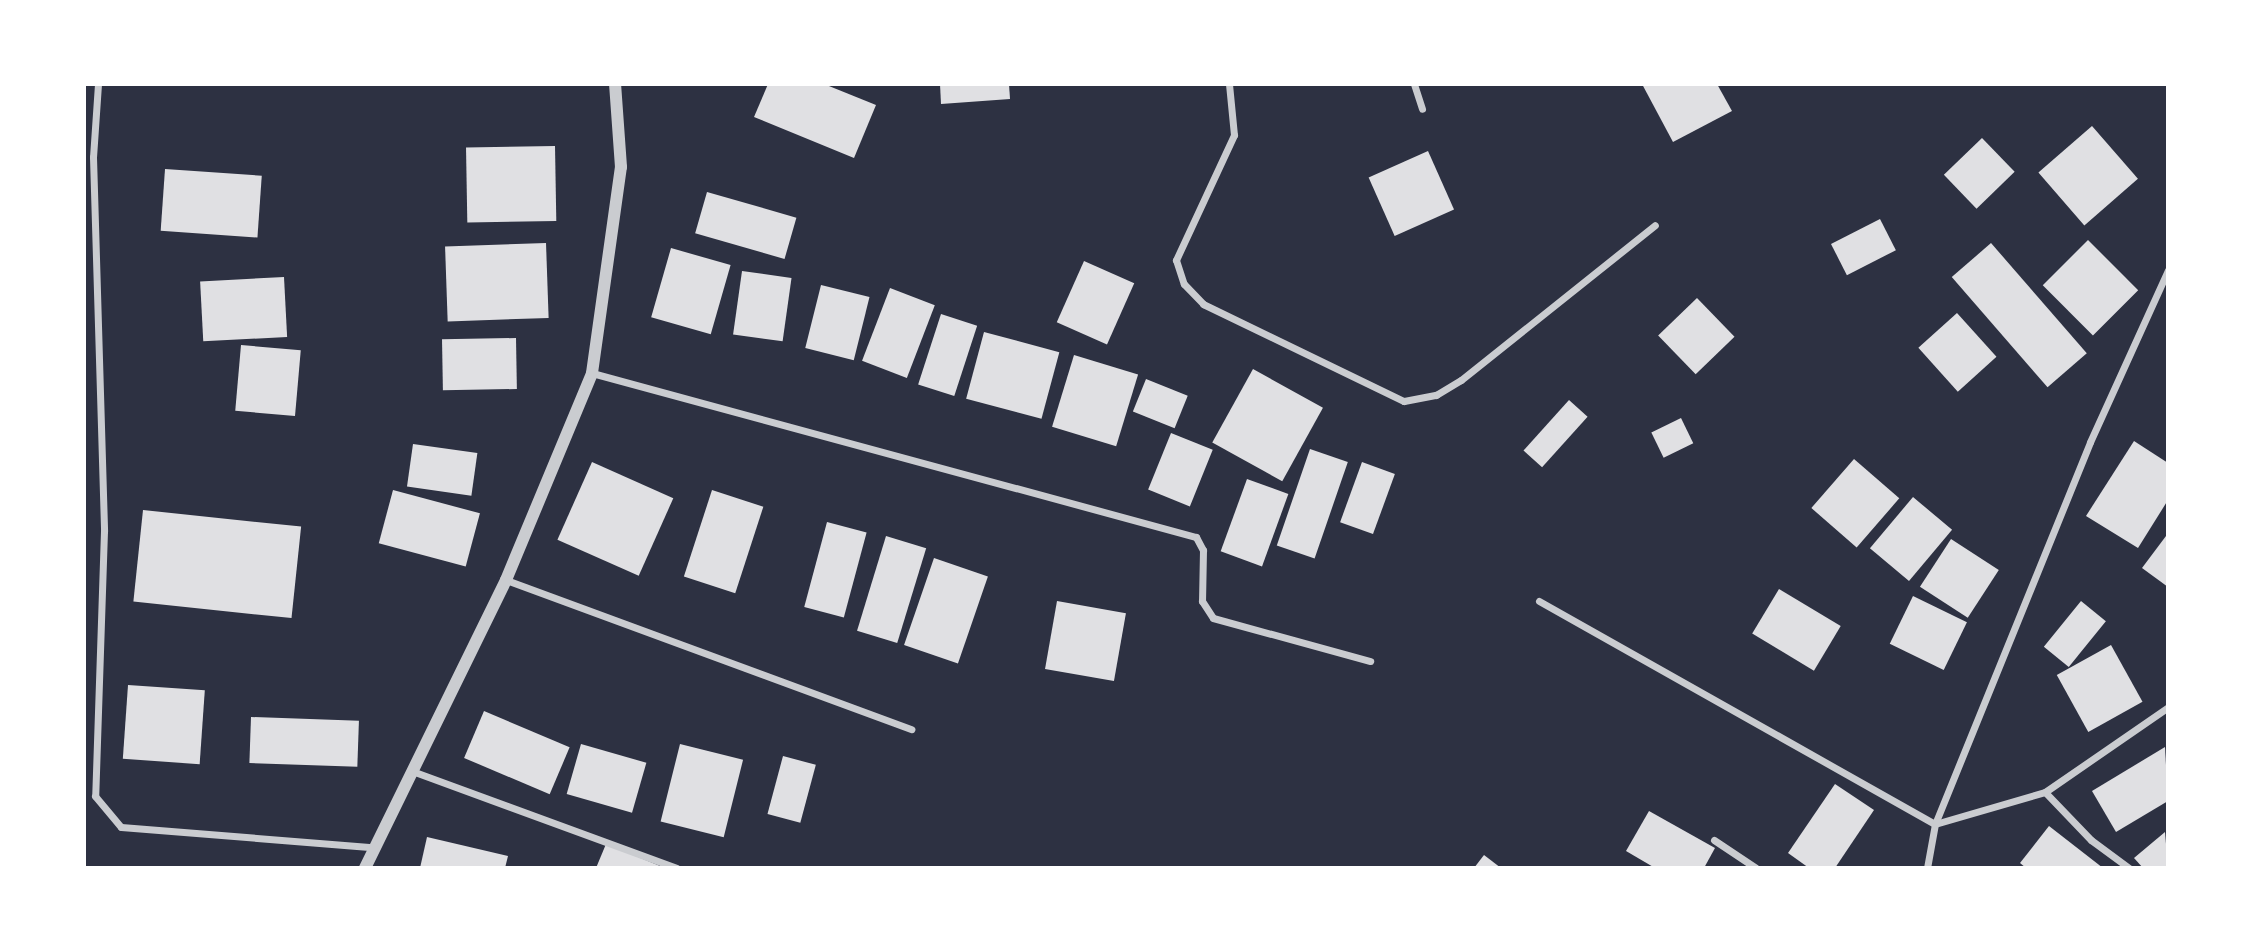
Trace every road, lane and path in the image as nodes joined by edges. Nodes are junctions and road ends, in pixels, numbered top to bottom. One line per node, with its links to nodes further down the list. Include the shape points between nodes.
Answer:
1 (98, 84): 18 (street, via 93,157 104,531 95,796 121,827)
2 (615, 84): 8 (street, via 621,167)
3 (1228, 84): 6 (street, via 1234,135 1176,260 1184,284 1203,304 1404,401 1436,395 1461,380)
4 (1414, 84): 5 (street)
5 (1422, 109)
6 (1655, 225)
7 (2168, 270): 16 (street, via 2090,442)
8 (592, 373): 9 (street); 11 (street, via 1196,537 1203,550 1202,601 1213,618)
9 (506, 580): 13 (street); 14 (street)
10 (1539, 601): 16 (street)
11 (1370, 661)
12 (2168, 707): 15 (street)
13 (911, 729)
14 (410, 771): 18 (street); 20 (street)
15 (2045, 792): 16 (street); 23 (street, via 2091,840)
16 (1935, 824): 22 (street)
17 (1714, 840): 21 (street)
18 (372, 847): 19 (street)
19 (365, 868)
20 (677, 868)
21 (1756, 868)
22 (1927, 868)
23 (2129, 868)

